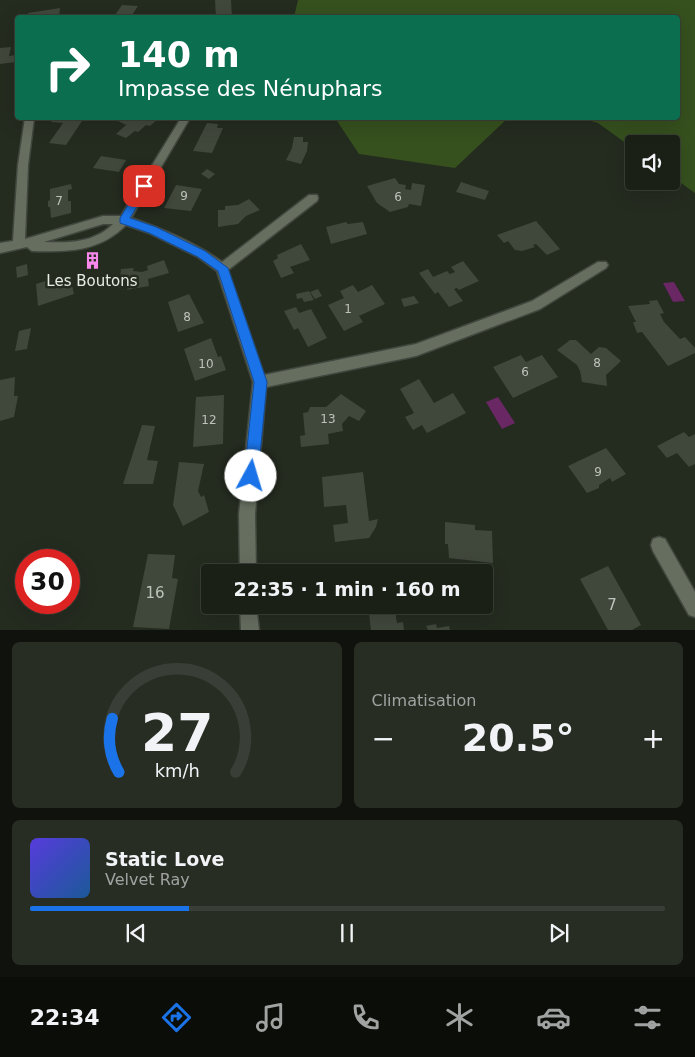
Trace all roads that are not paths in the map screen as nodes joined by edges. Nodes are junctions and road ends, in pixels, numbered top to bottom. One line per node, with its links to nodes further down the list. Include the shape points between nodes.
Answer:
1 (29, 120): 5 (street)
2 (184, 120): 4 (street)
3 (313, 198): 8 (street)
4 (124, 220): 5 (street, via 103,220); 5 (street, via 100,240 85,245); 8 (street, via 202,254)
5 (19, 246): 6 (street)
6 (0, 248)
7 (602, 265): 9 (street, via 536,305 416,350)
8 (222, 268): 9 (street)
9 (260, 382): 11 (street, via 247,514)
10 (659, 545): 12 (street)
11 (248, 564)
12 (695, 609)
13 (249, 614): 14 (street)
14 (250, 630)

